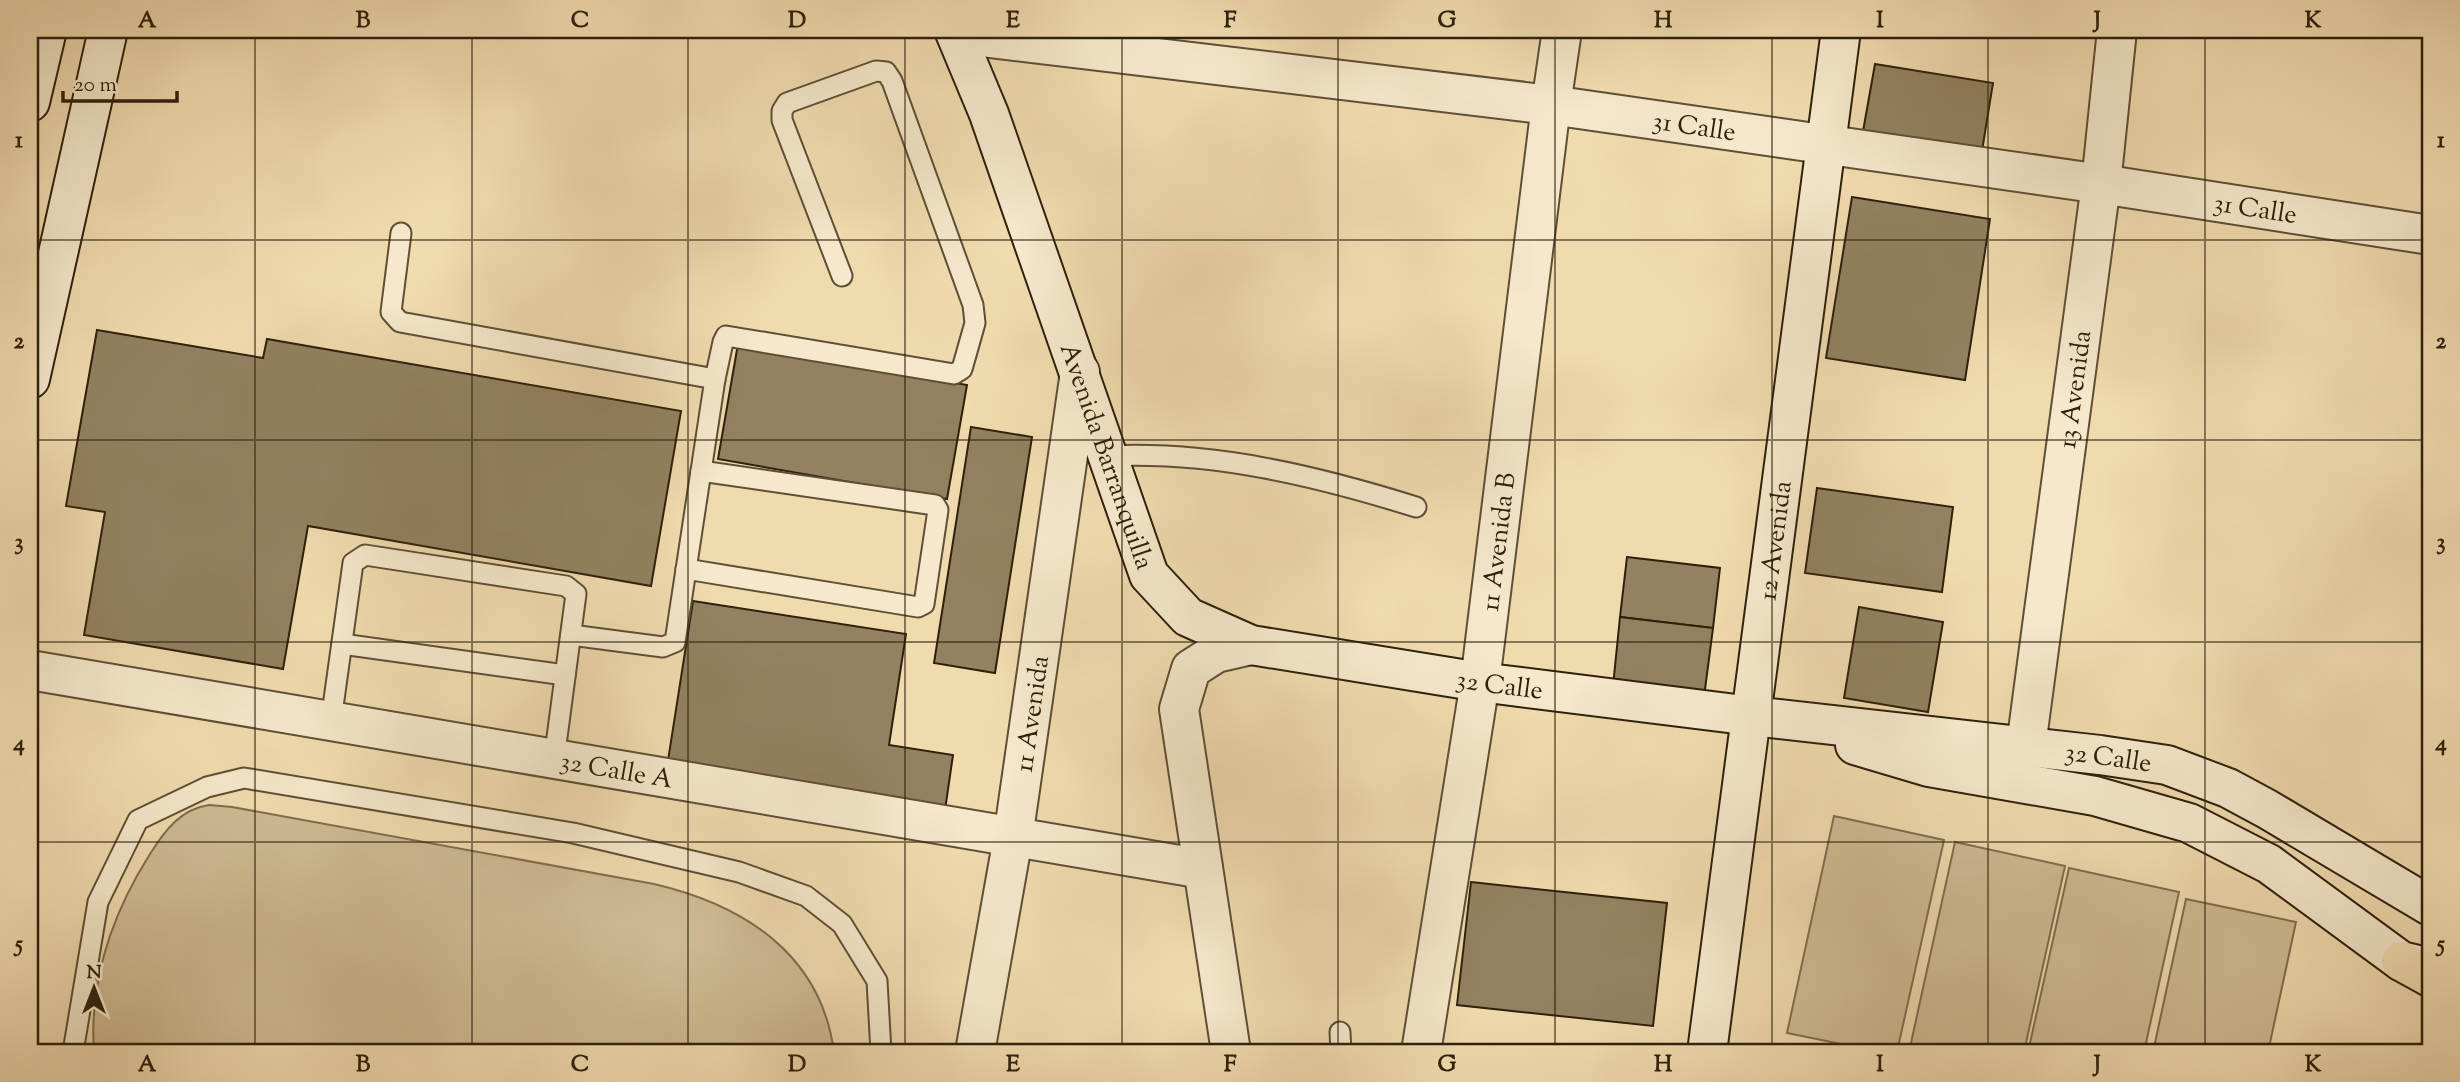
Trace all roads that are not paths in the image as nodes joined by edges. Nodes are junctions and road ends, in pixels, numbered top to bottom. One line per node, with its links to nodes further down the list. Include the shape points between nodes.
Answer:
1 (47, 30): 7 (street)
2 (108, 30): 15 (street)
3 (1562, 30): 8 (street, 11 Avenida B)
4 (1841, 30): 9 (street, 12 Avenida)
5 (2118, 30): 10 (street, 13 Avenida)
6 (955, 32): 8 (street, 31 Calle); 14 (street, Avenida Barranquilla, via 989,114)
7 (30, 102)
8 (1551, 105): 9 (street, 31 Calle); 26 (street, 11 Avenida B)
9 (1826, 144): 10 (street, 31 Calle); 27 (street, 12 Avenida)
10 (2101, 184): 12 (street, 31 Calle); 29 (street, 13 Avenida)
11 (401, 233): 16 (lane, via 391,312 400,322)
12 (2430, 235)
13 (842, 276): 16 (lane, via 782,111 787,103 876,71 886,72 973,305 975,323 962,369 954,374 726,336)
14 (1080, 372): 17 (street, Avenida Barranquilla); 31 (street, 11 Avenida)
15 (30, 379)
16 (715, 379): 18 (lane)
17 (1109, 456): 19 (lane, via 1148,454 1287,471); 23 (street, Avenida Barranquilla, via 1149,575 1188,617)
18 (701, 471): 20 (lane); 20 (lane, via 935,505 938,510 924,604 918,607)
19 (1416, 507)
20 (686, 569): 21 (lane, via 675,642 663,647)
21 (571, 635): 22 (lane, via 576,594 566,586 365,555 353,563); 25 (lane)
22 (342, 644): 25 (lane); 28 (lane)
23 (1251, 645): 26 (street, 32 Calle); 32 (street, via 1216,653 1191,669 1179,709)
24 (30, 670): 28 (street, 32 Calle A)
25 (565, 675): 30 (lane)
26 (1480, 682): 27 (street, 32 Calle); 41 (street, 11 Avenida B)
27 (1752, 716): 29 (street, 32 Calle); 34 (street, 32 Calle, via 1929,767 2095,796 2189,823 2269,864); 42 (street, 12 Avenida)
28 (331, 721): 30 (street, 32 Calle A)
29 (2026, 746): 33 (street, 32 Calle, via 2167,765 2208,780 2267,809)
30 (554, 760): 31 (street, 32 Calle A)
31 (1013, 838): 32 (street, 32 Calle A); 38 (street, 11 Avenida)
32 (1203, 869): 39 (street)
33 (2430, 906)
34 (2420, 969)
35 (1340, 1032): 40 (lane)
36 (73, 1052): 37 (lane, via 98,902 138,820 207,787 244,778 573,833 739,872 806,895 842,924 877,981)
37 (881, 1052)
38 (975, 1052)
39 (1231, 1052)
40 (1341, 1052)
41 (1421, 1052)
42 (1707, 1052)

